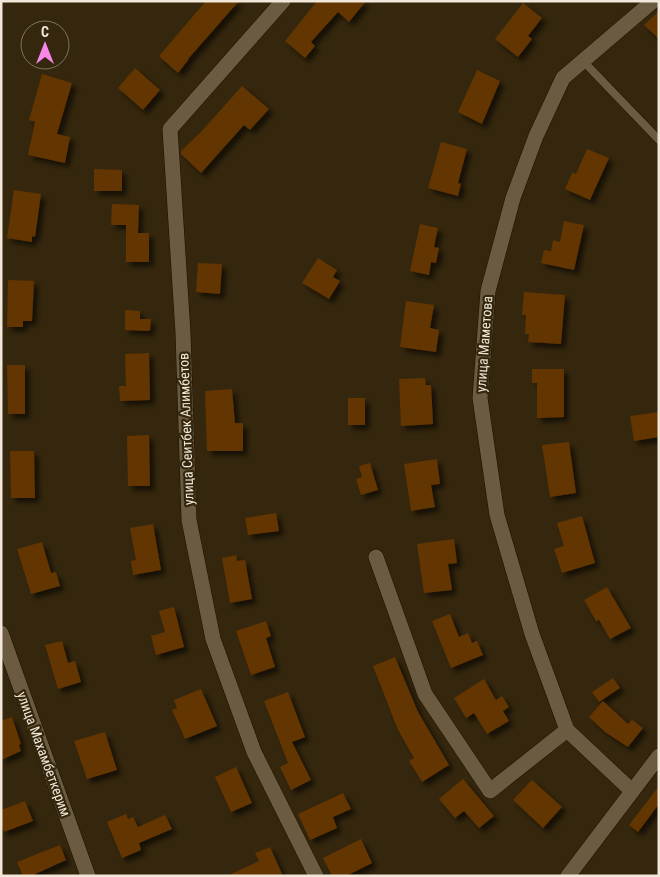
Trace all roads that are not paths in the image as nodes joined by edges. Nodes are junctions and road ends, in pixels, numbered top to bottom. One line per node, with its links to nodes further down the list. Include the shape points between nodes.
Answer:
1 (283, 1): 11 (street, улица Сеитбек Алимбетов, via 170,129 183,333 189,520 213,639 254,752)
2 (653, 1): 3 (street, улица Маметова)
3 (584, 62): 4 (lane); 7 (street, улица Маметова, via 563,78 536,136 513,198 488,291 480,398 497,515 532,634)
4 (659, 140)
5 (376, 557): 7 (street, via 425,694 490,791)
6 (1, 633): 10 (street, улица Махамбеткерим)
7 (567, 730): 9 (street, улица Маметова)
8 (659, 756): 9 (street)
9 (632, 791): 12 (street)
10 (88, 876)
11 (316, 876)
12 (568, 876)

